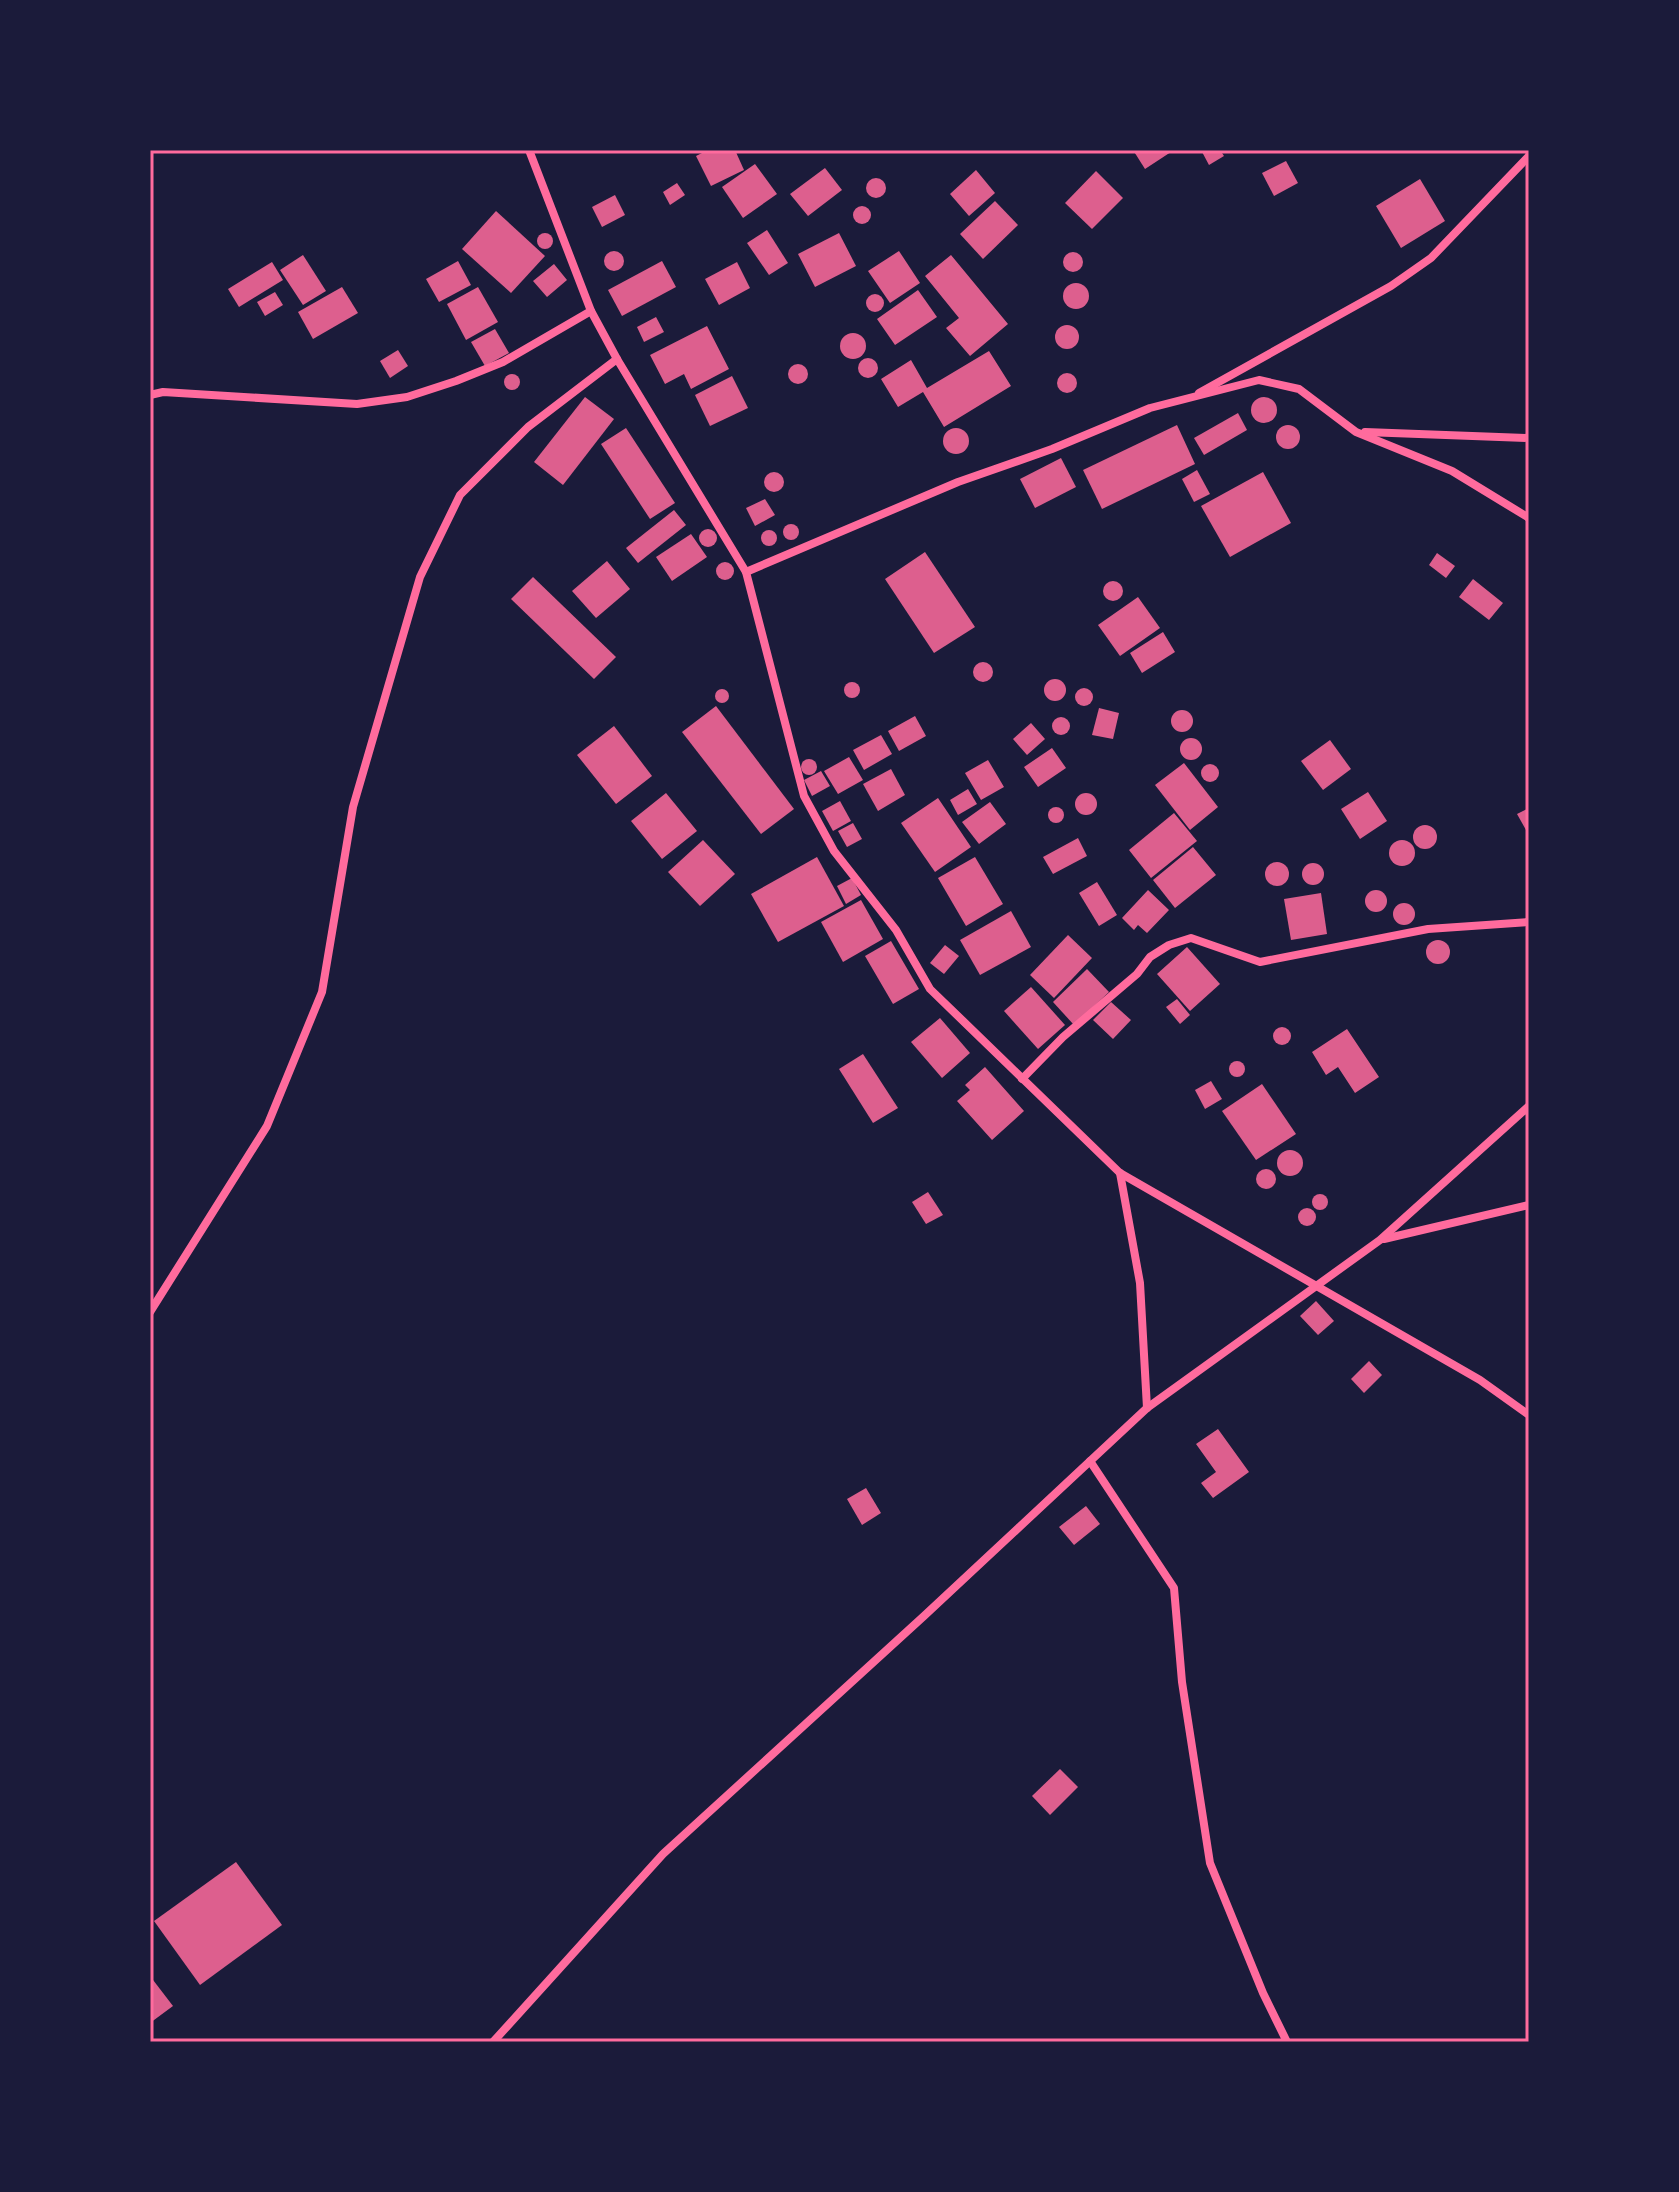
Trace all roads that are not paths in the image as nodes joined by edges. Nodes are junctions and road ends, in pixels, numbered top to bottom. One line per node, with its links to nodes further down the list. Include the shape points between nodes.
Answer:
1 (529, 150): 3 (street)
2 (1529, 156): 8 (street, via 1431,258 1391,286)
3 (591, 311): 4 (street); 6 (street, via 503,362 407,397 357,404)
4 (617, 359): 12 (street); 20 (street, via 528,427 453,508 420,577 353,807 322,992 267,1126)
5 (150, 389): 6 (street)
6 (163, 392): 7 (street)
7 (150, 395)
8 (1188, 399): 9 (street, via 1259,380 1299,389); 12 (street, via 1150,408 958,482)
9 (1356, 432): 10 (street); 11 (street, via 1452,471)
10 (1529, 438)
11 (1529, 518)
12 (746, 572): 14 (street, via 804,796 834,851 896,930 930,989)
13 (1529, 922): 14 (street, via 1428,929 1260,962 1191,938 1150,957)
14 (1022, 1079): 16 (street)
15 (1529, 1106): 18 (street)
16 (1120, 1173): 19 (street); 21 (street, via 1140,1283)
17 (1529, 1205): 18 (street)
18 (1380, 1240): 19 (street)
19 (1314, 1286): 21 (street); 22 (street, via 1480,1380)
20 (150, 1312)
21 (1147, 1408): 23 (street)
22 (1529, 1415)
23 (1090, 1461): 24 (street, via 663,1854); 25 (street, via 1174,1588 1182,1682 1210,1863)
24 (493, 2042)
25 (1287, 2042)

